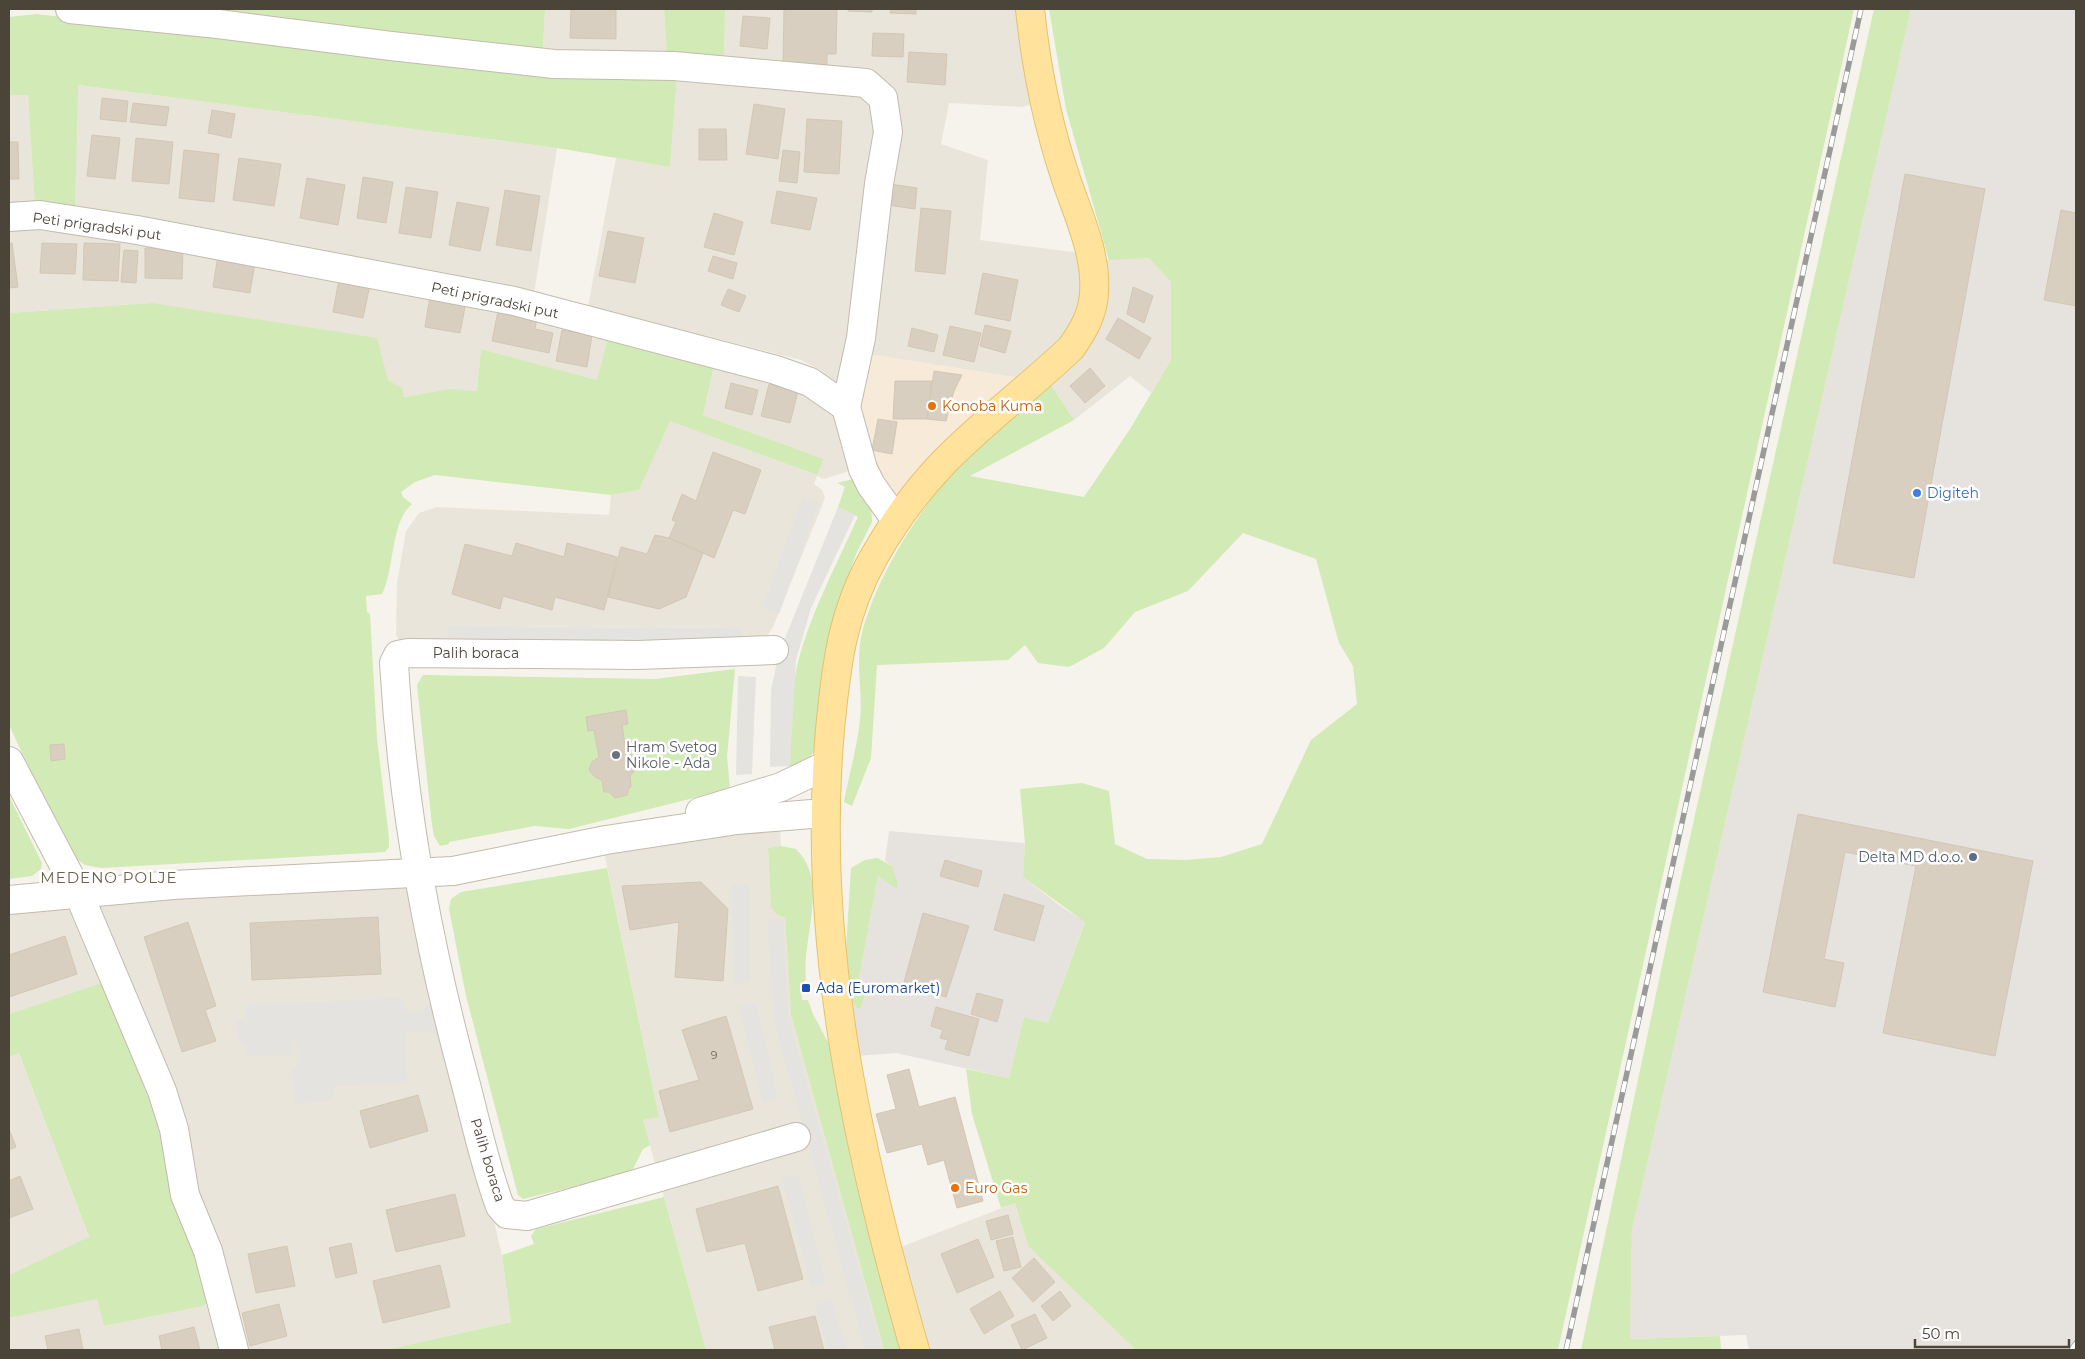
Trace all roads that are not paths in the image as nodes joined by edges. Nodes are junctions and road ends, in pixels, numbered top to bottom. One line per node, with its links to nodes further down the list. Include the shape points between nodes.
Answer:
1 (70, 9): 4 (street, via 554,64 683,66 866,83 883,98 888,132 861,338)
2 (1030, 9): 5 (main road, via 1040,86 1088,248 1094,292 1092,310 1084,330 1071,348 944,462)
3 (9, 217): 4 (street, Peti prigradski put, via 40,215 137,230 514,301 784,373 810,382)
4 (846, 407): 5 (street, via 863,469)
5 (896, 520): 8 (main road, via 868,568 842,635)
6 (774, 650): 11 (street, Palih boraca, via 638,655 398,655 394,663 399,748)
7 (9, 761): 12 (street)
8 (827, 765): 9 (main road); 10 (street, via 782,787)
9 (824, 813): 10 (street, via 737,820); 16 (main road, via 831,944 843,1045 856,1121 881,1227)
10 (606, 840): 11 (street, via 453,871)
11 (418, 872): 12 (street); 14 (street, Palih boraca, via 449,1021 494,1191 500,1206 508,1214 527,1216)
12 (78, 892): 13 (street); 15 (street, via 162,1091 174,1129 185,1195 208,1251)
13 (9, 900)
14 (796, 1136)
15 (234, 1350)
16 (915, 1350)

